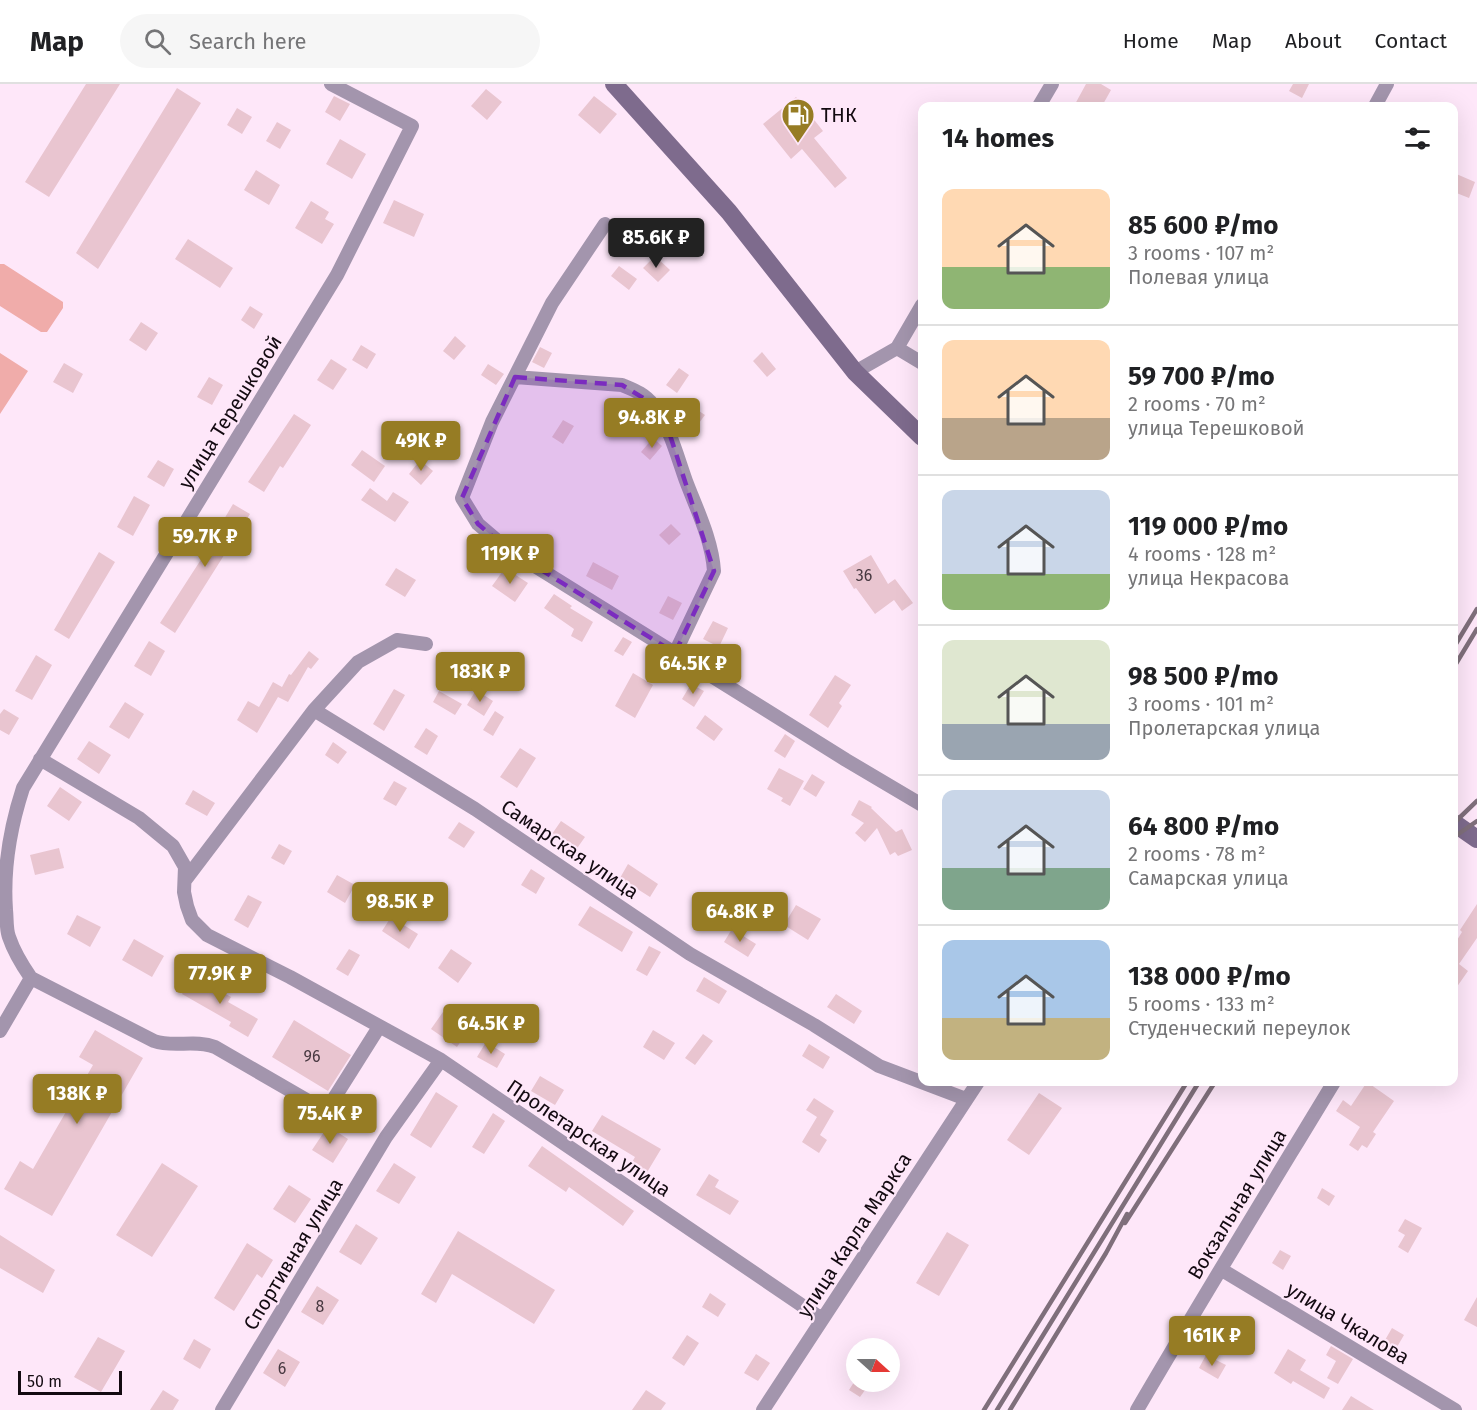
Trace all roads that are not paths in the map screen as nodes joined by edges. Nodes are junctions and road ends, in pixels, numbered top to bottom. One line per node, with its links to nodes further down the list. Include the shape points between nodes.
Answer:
1 (331, 84): 17 (street, улица Терешковой, via 412,126 337,275)
2 (614, 84): 11 (street, via 729,212)
3 (1052, 84): 5 (street)
4 (1387, 84): 6 (street)
5 (1041, 102)
6 (1377, 102)
7 (605, 224): 12 (street, via 552,303)
8 (918, 311): 9 (street)
9 (897, 348): 10 (street); 11 (street)
10 (918, 361)
11 (855, 372): 13 (street)
12 (515, 376): 15 (street, via 462,498 478,524 506,548); 15 (street, via 622,386 638,391 653,404 669,432 713,556 714,570)
13 (918, 433)
14 (426, 644): 16 (street, via 397,640 358,662)
15 (675, 653): 18 (street)
16 (314, 710): 21 (street); 26 (street, Самарская улица, via 475,809 690,954 879,1066)
17 (40, 759): 21 (street, Пролетарская улица, via 159,833 181,857); 22 (street, улица Терешковой, via 23,788 15,814 4,888 8,936)
18 (918, 803)
19 (1458, 826): 20 (street)
20 (1477, 839)
21 (186, 879): 23 (street, Пролетарская улица, via 184,892 192,920 207,935)
22 (31, 978): 23 (street, via 154,1041 215,1047 324,1107 333,1100); 24 (street)
23 (379, 1027): 25 (street, Пролетарская улица)
24 (0, 1031)
25 (441, 1060): 32 (street, Пролетарская улица); 33 (street, Спортивная улица, via 386,1137)
26 (918, 1081)
27 (932, 1086): 30 (street, Самарская улица)
28 (975, 1086): 30 (street, улица Карла Маркса)
29 (1332, 1086): 31 (street, Вокзальная улица)
30 (966, 1099): 32 (street, улица Карла Маркса)
31 (1222, 1270): 35 (street, Вокзальная улица); 36 (street, улица Чкалова)
32 (822, 1319): 34 (street, улица Карла Маркса)
33 (222, 1410)
34 (763, 1410)
35 (1137, 1410)
36 (1455, 1410)

